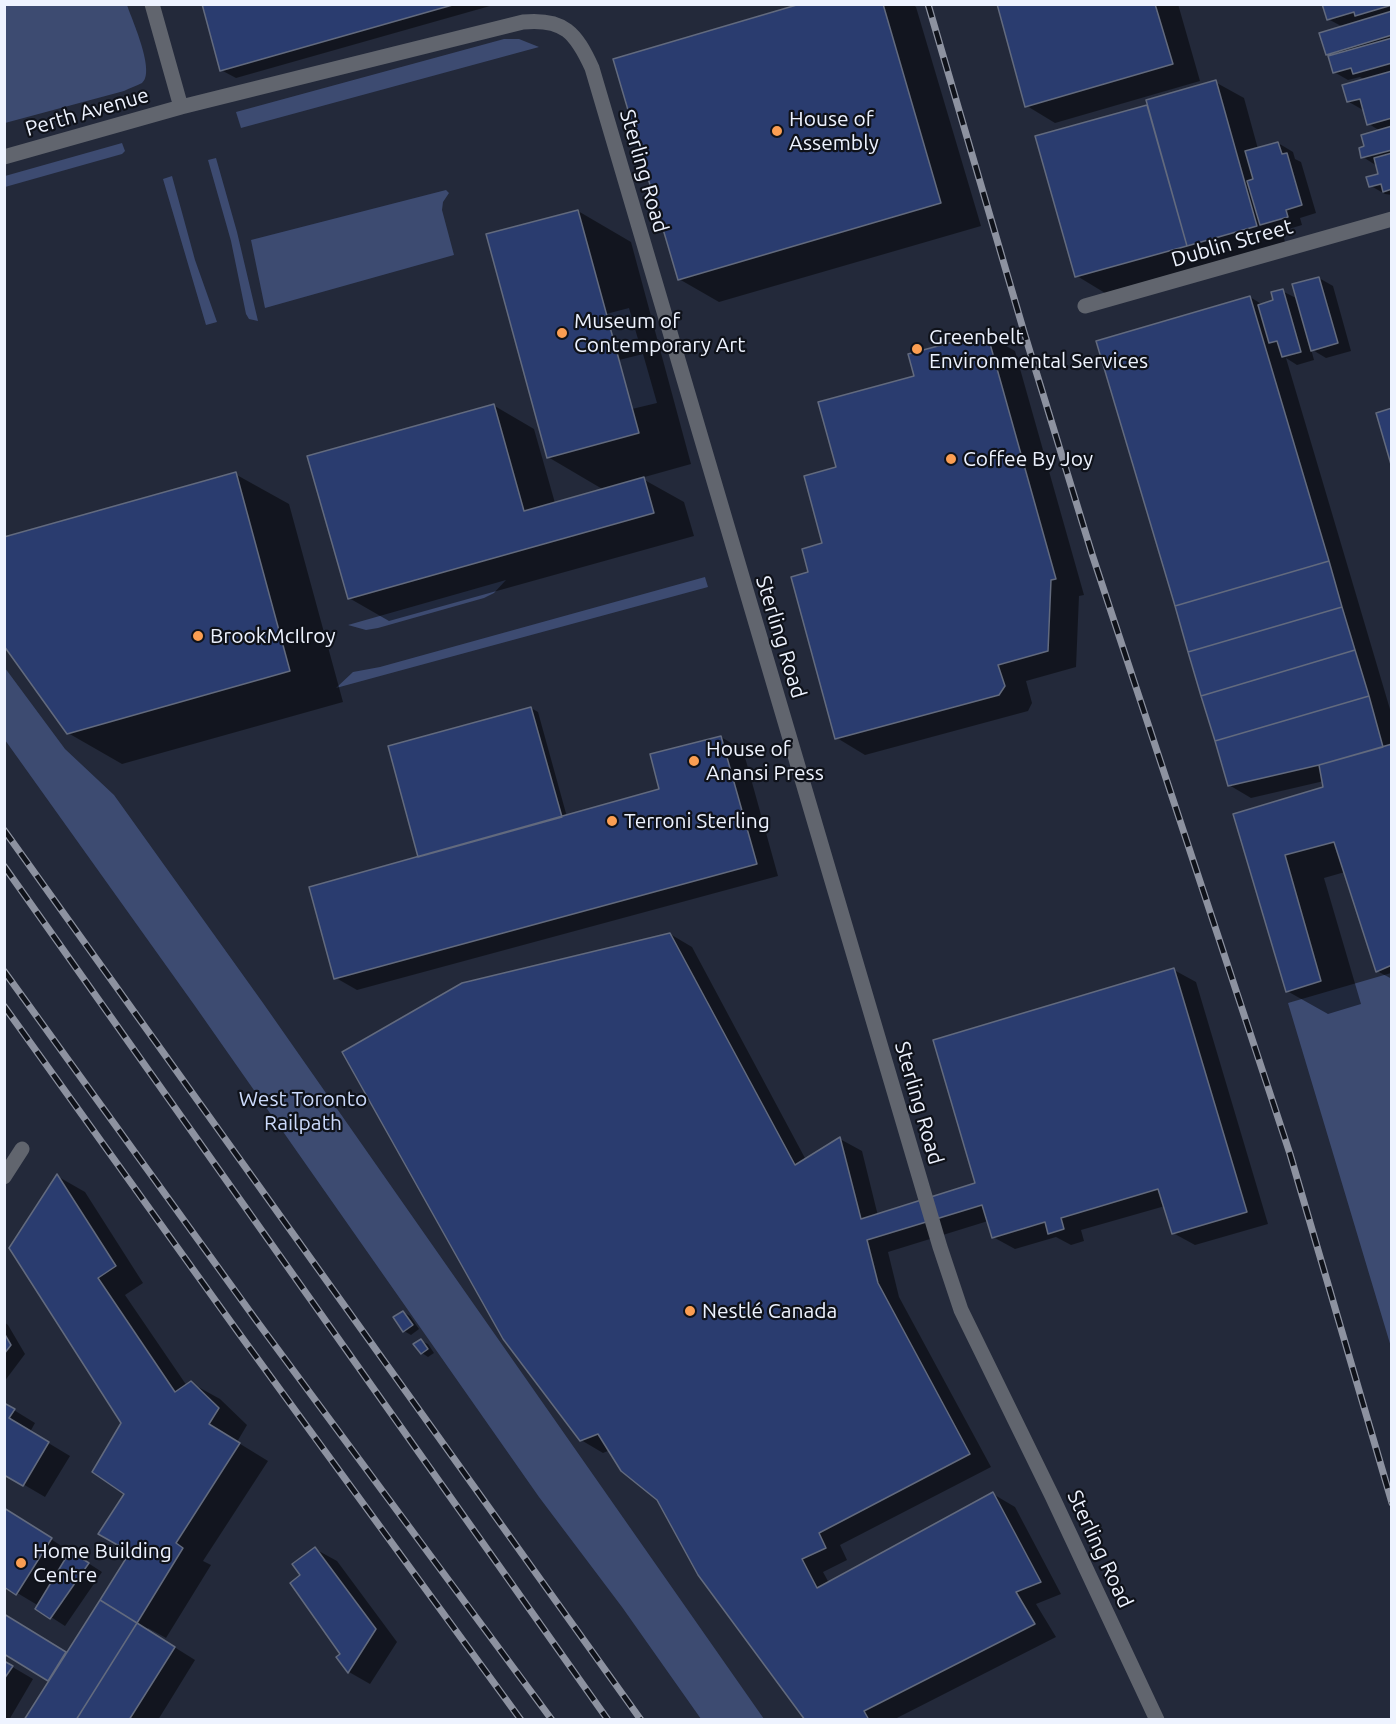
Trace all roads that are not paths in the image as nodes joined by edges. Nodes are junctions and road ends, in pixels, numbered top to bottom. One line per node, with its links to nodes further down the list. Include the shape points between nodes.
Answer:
1 (152, 4): 2 (street)
2 (182, 107): 3 (street, Perth Avenue); 8 (street, Sterling Road, via 523,22 563,26 581,45 595,80 961,1310)
3 (4, 157)
4 (1392, 219): 5 (street, Dublin Street)
5 (1085, 306)
6 (22, 1149): 7 (street)
7 (4, 1177)
8 (1157, 1719)

